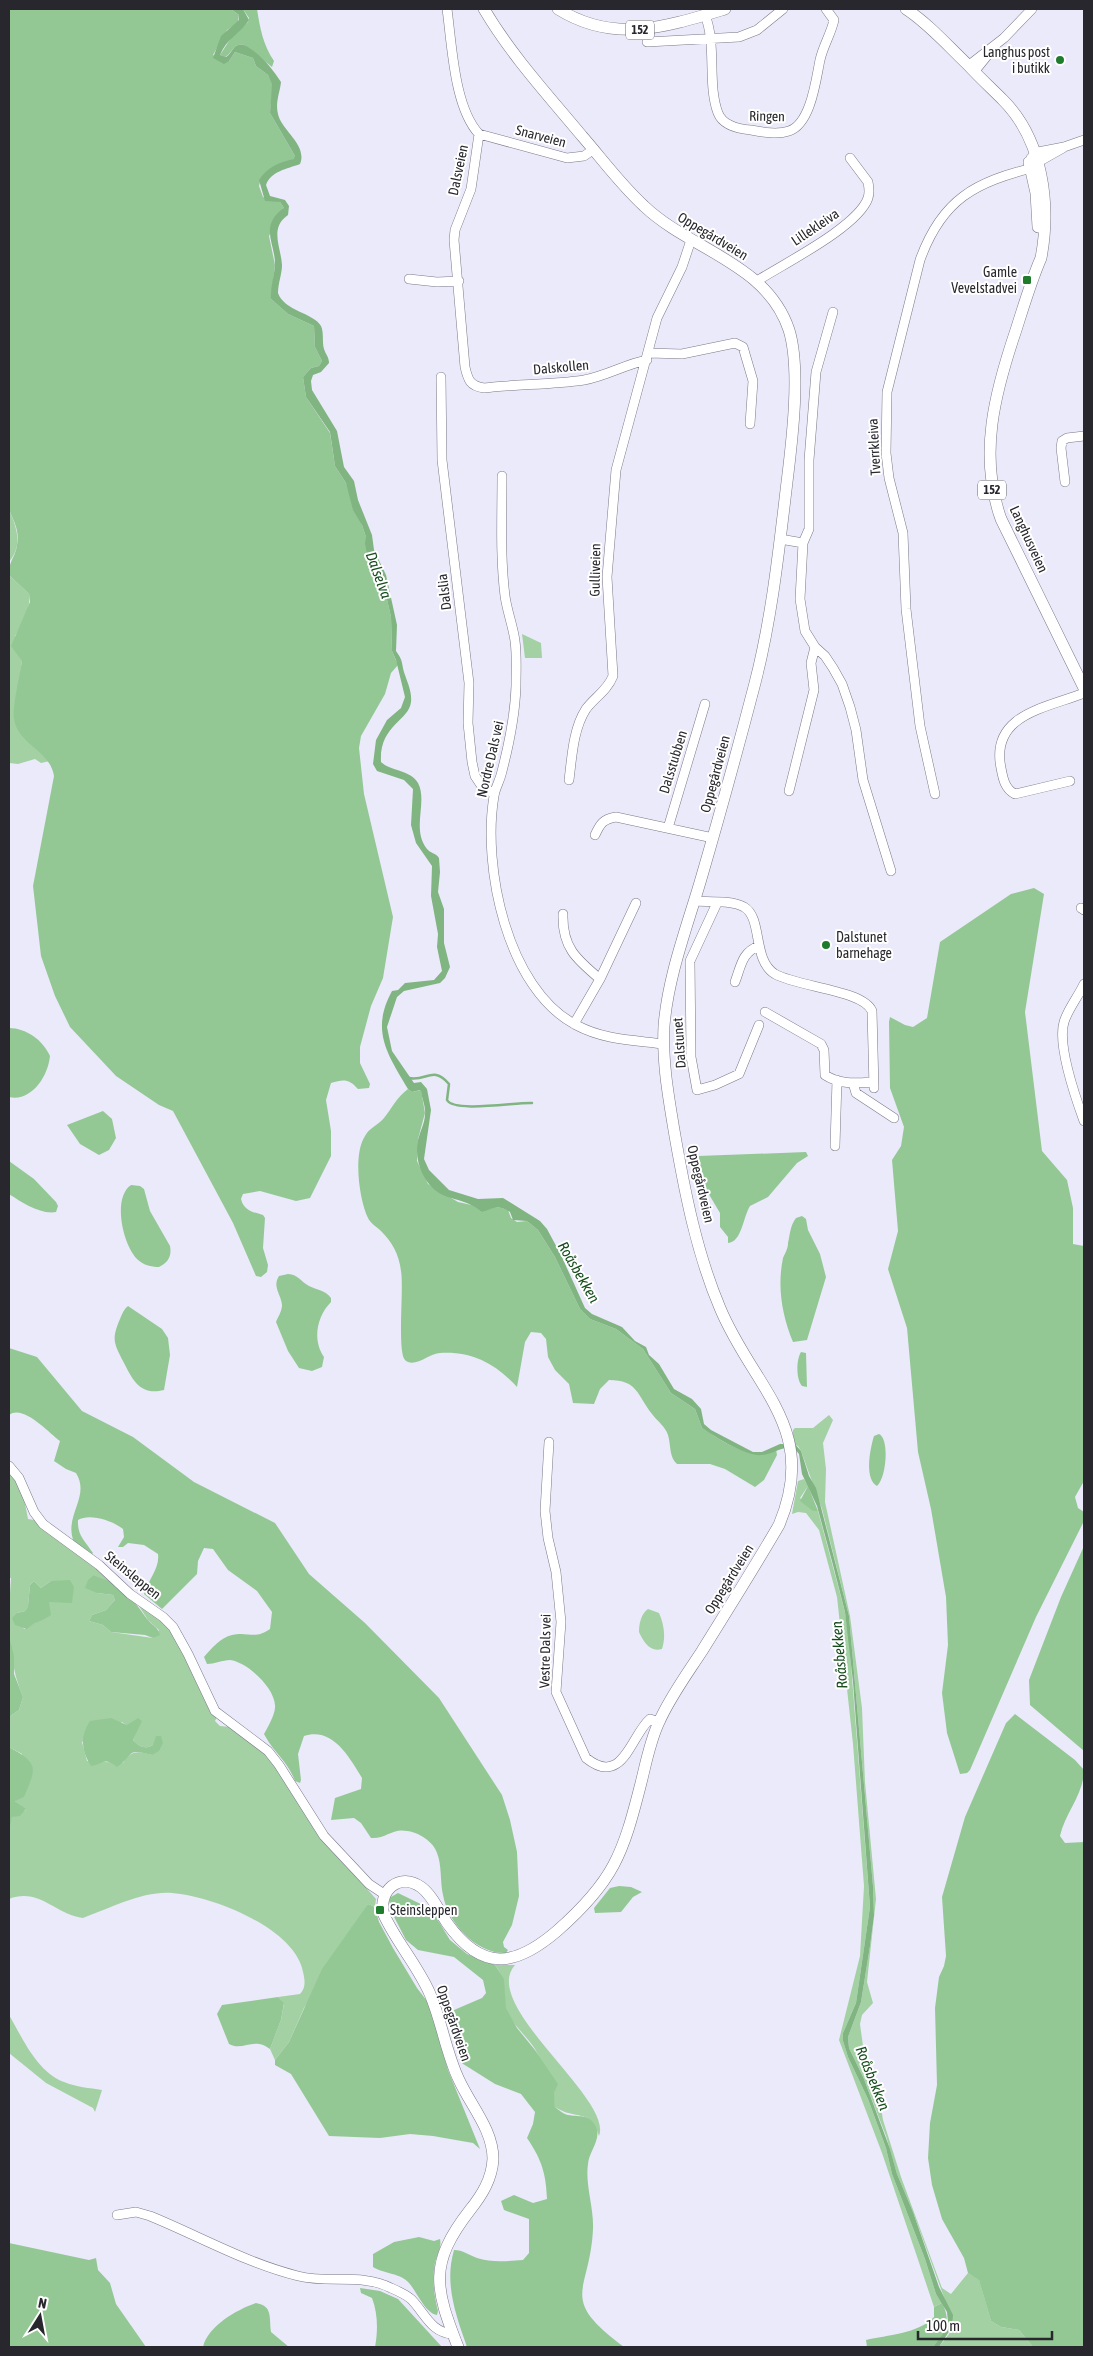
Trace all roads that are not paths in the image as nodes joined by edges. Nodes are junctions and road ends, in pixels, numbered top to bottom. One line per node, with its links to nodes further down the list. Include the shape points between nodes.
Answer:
1 (447, 9): 13 (street, Dalsveien, via 461,94 468,118)
2 (484, 9): 15 (main road, Oppegårdveien, via 504,40)
3 (558, 9): 9 (main road, 152, via 586,22 623,30 660,28)
4 (725, 9): 9 (main road, 152)
5 (783, 9): 10 (street, via 749,34)
6 (826, 9): 10 (street, Ringen, via 834,20 821,58 813,97 797,126 787,132 744,129 723,120 717,110)
7 (906, 9): 12 (main road, Langhusveien / 152)
8 (1032, 9): 12 (street, via 995,46 985,51)
9 (705, 15): 10 (street, Ringen)
10 (710, 40): 11 (street)
11 (647, 42)
12 (971, 69): 17 (main road, Langhusveien / 152, via 991,90)
13 (479, 134): 15 (street, Snarveien, via 567,158 584,156); 20 (street, Dalsveien, via 471,189 455,230)
14 (1084, 140): 17 (street)
15 (594, 149): 18 (main road, Oppegårdveien, via 639,202)
16 (850, 158): 21 (street, Lillekleiva, via 868,182 869,190 863,206 834,234)
17 (1034, 162): 33 (main road, Langhusveien / 152, via 1044,193 1046,231 1041,258 995,400 989,447 991,481 1004,524); 40 (street, Tverrkleiva, via 965,194 943,214 920,260 887,392 889,478 903,533 906,609 920,726)
18 (691, 240): 21 (main road, Oppegårdveien); 23 (street, Gulliveien, via 658,318)
19 (408, 279): 20 (street)
20 (459, 280): 25 (street, Dalsveien, via 465,367)
21 (757, 281): 30 (main road, Oppegårdveien, via 783,317 792,346 794,388)
22 (834, 312): 31 (street, via 816,372 809,460 809,530)
23 (648, 356): 25 (street, Dalskollen, via 584,380); 26 (street, via 682,354 735,343 743,347 753,381); 36 (street, Gulliveien, via 616,470 607,577 613,676 580,720)
24 (441, 377): 39 (street, Dalslia, via 442,460 469,683 468,723 472,762 481,785)
25 (474, 387)
26 (750, 424)
27 (1084, 436): 29 (street, via 1062,441)
28 (502, 476): 39 (street, Nordre Dals vei, via 500,540 506,599 516,642 516,685 511,733)
29 (1065, 482)
30 (780, 539): 31 (street); 43 (main road, Oppegårdveien, via 757,677)
31 (803, 543): 32 (street, via 801,608 805,631)
32 (815, 647): 38 (street, via 811,663 814,690); 44 (street, via 833,668 850,707 863,780)
33 (1084, 688)
34 (1084, 693): 37 (street, via 1026,713 1000,742 998,755 1005,785 1016,794)
35 (705, 704): 41 (street, Dalsstubben)
36 (569, 780)
37 (1070, 781)
38 (789, 791)
39 (494, 794): 54 (street, Nordre Dals vei, via 490,844 492,868 517,956 541,997)
40 (935, 794)
41 (668, 828): 42 (street, via 616,817 606,818); 43 (street)
42 (595, 835)
43 (713, 838): 45 (main road, Oppegårdveien)
44 (891, 871)
45 (694, 901): 47 (street); 56 (main road, Oppegårdveien, via 671,978)
46 (636, 903): 50 (street)
47 (717, 903): 49 (street, via 735,904 751,914); 55 (street, Dalstunet, via 690,961 692,1057 697,1090 739,1074)
48 (563, 914): 50 (street, via 566,943)
49 (759, 946): 51 (street, via 744,954); 58 (street, via 763,962 779,976 857,998 869,1005 872,1012 874,1085)
50 (600, 979): 54 (street)
51 (735, 982)
52 (1084, 984): 59 (street, via 1062,1029 1070,1081)
53 (765, 1012): 57 (street, via 821,1044 826,1075)
54 (574, 1024): 56 (street, Nordre Dals vei, via 594,1034)
55 (759, 1025)
56 (664, 1044): 65 (main road, Oppegårdveien, via 665,1071 678,1151 706,1270 733,1336 772,1397 788,1434 790,1454 789,1499 780,1525)
57 (837, 1080): 58 (street); 62 (street)
58 (853, 1083): 60 (street, via 856,1093)
59 (1081, 1103): 61 (street)
60 (894, 1118)
61 (1084, 1121)
62 (835, 1146)
63 (549, 1442): 65 (street, Vestre Dals vei, via 545,1511 561,1622 556,1692 586,1758 593,1764 610,1766 623,1759 644,1724 650,1719)
64 (9, 1466): 66 (street, Steinsleppen, via 19,1478 42,1524 100,1565 130,1594 173,1627 215,1710 268,1751 324,1836 369,1884)
65 (659, 1722): 66 (main road, Oppegårdveien, via 626,1840 612,1870 579,1911 533,1950 510,1959 483,1955 456,1935 420,1886 398,1882)
66 (384, 1894): 68 (main road, Oppegårdveien, via 384,1915 430,1994 455,2072 492,2146 492,2167 485,2188 452,2236 440,2265 441,2296)
67 (117, 2215): 68 (street, via 136,2212 150,2216 244,2257 301,2277 363,2279 379,2283 404,2294 439,2331)
68 (453, 2334): 69 (main road, Oppegårdveien)
69 (458, 2347)

